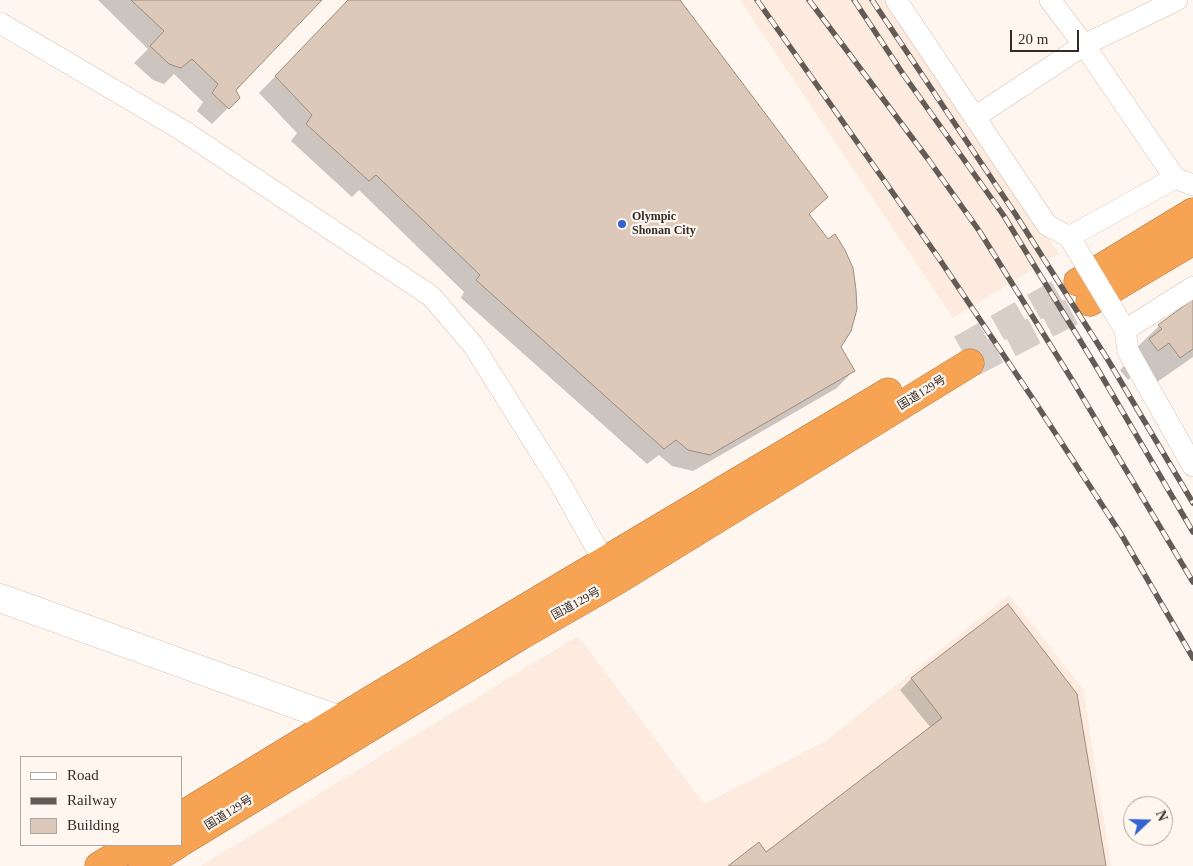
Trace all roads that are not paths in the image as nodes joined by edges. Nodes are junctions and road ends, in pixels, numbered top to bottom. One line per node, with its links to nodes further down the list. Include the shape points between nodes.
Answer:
1 (896, 0): 6 (street)
2 (1050, 0): 5 (street)
3 (1178, 0): 5 (street)
4 (0, 23): 15 (street, via 182,130 431,296 478,353 561,485)
5 (1084, 45): 6 (street); 7 (street)
6 (975, 117): 10 (street, via 1047,225)
7 (1184, 181): 10 (street)
8 (1193, 212): 9 (highway, via 1084,292)
9 (1193, 241)
10 (1073, 242): 12 (street, bridge)
11 (1193, 287): 12 (street)
12 (1121, 324): 14 (street, via 1128,351)
13 (965, 356): 15 (highway, 国道129号)
14 (1193, 466)
15 (610, 571): 17 (highway, 国道129号); 18 (highway, 国道129号, via 520,636)
16 (0, 598): 17 (street)
17 (337, 720): 18 (street); 19 (highway, 国道129号)
18 (365, 729): 20 (highway, 国道129号)
19 (182, 815)
20 (182, 841)
21 (132, 846): 23 (highway)
22 (175, 846): 24 (highway)
23 (99, 866)
24 (142, 866)

